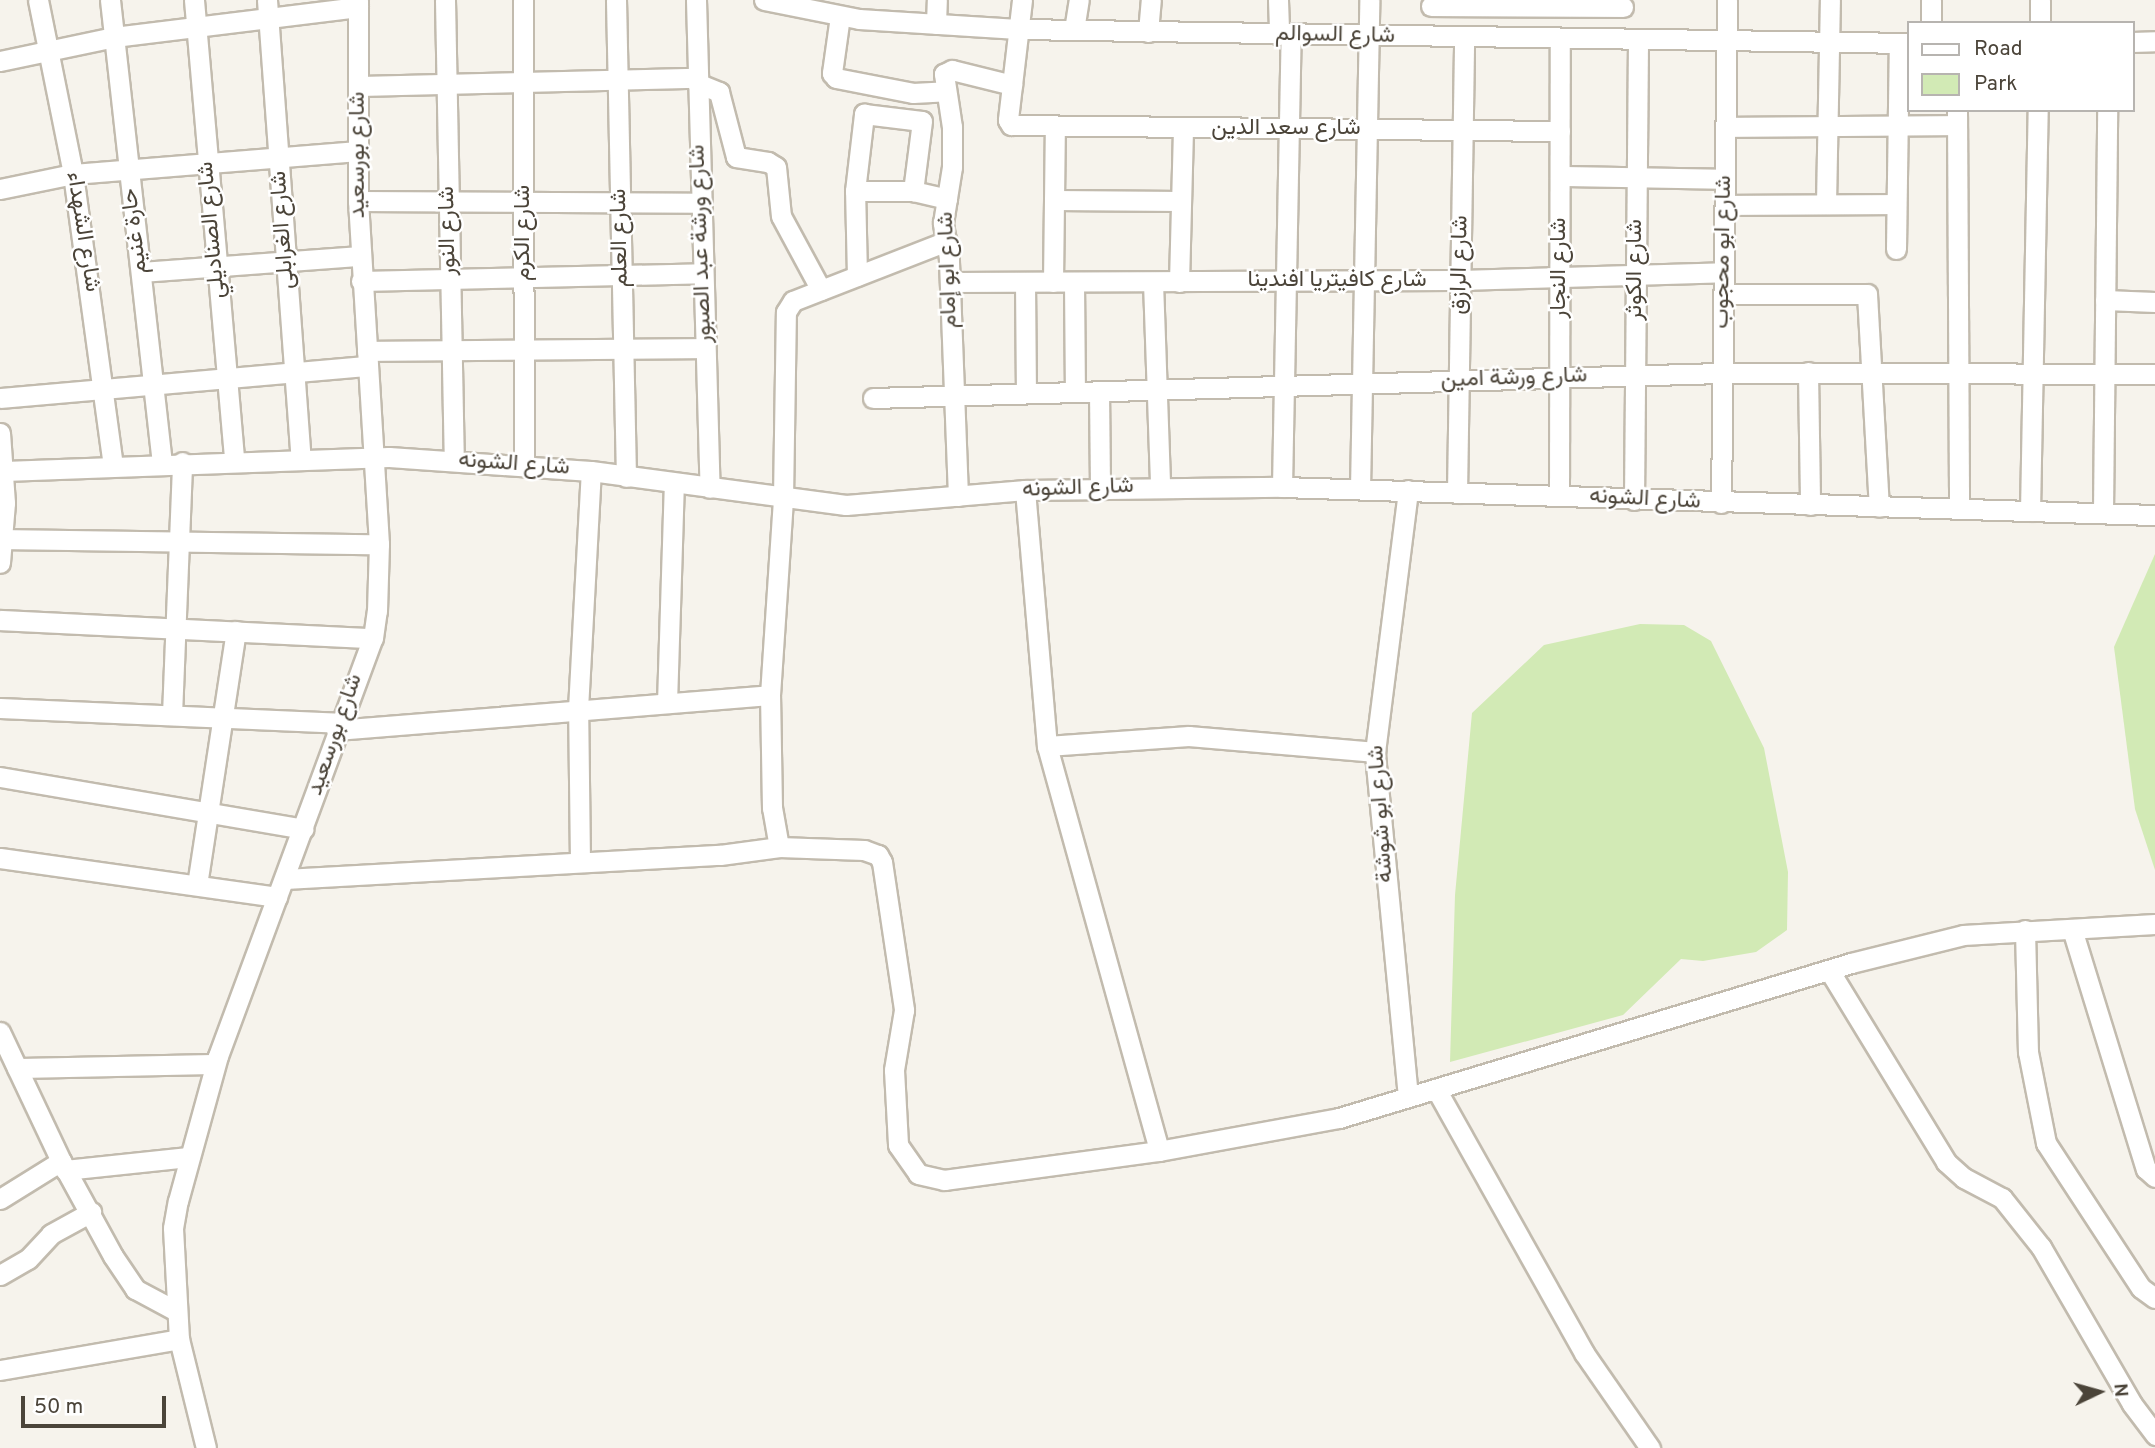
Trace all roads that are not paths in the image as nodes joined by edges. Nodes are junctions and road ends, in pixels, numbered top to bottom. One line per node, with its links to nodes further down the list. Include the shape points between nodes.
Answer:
1 (38, 0): 43 (street, شارع الشهداء)
2 (110, 0): 34 (street, حارة غنيم)
3 (194, 0): 28 (street, شارع الصناديلي)
4 (444, 0): 48 (street, شارع النور)
5 (523, 0): 47 (street, شارع الكرم)
6 (616, 0): 45 (street, شارع العلم)
7 (696, 0): 46 (street, شارع ورشة عبد الصبور)
8 (764, 0): 21 (street, شارع السوالم)
9 (937, 0): 27 (street)
10 (1022, 0): 29 (street)
11 (1079, 0): 30 (street)
12 (1151, 0): 31 (street)
13 (1278, 0): 32 (street)
14 (1369, 0): 33 (street)
15 (1727, 0): 39 (street, شارع ابو محجوب)
16 (1830, 0): 40 (street)
17 (1931, 0): 25 (street)
18 (2039, 0): 26 (street)
19 (358, 4): 23 (street); 50 (street, شارع بورسعيد)
20 (1623, 4): 22 (street); 37 (street, شارع الكوثر)
21 (820, 6): 24 (street, شارع السوالم)
22 (1431, 6)
23 (268, 9): 28 (street); 65 (street, شارع الغرابلى)
24 (840, 16): 27 (street, شارع السوالم); 51 (street, via 832,73 836,78 913,93)
25 (1931, 21)
26 (2040, 21)
27 (936, 24): 29 (street, شارع السوالم)
28 (197, 25): 34 (street); 66 (street, شارع الصناديلي)
29 (1018, 29): 30 (street, شارع السوالم); 49 (street)
30 (1074, 30): 31 (street, شارع السوالم)
31 (1148, 32): 32 (street, شارع السوالم)
32 (1285, 35): 33 (street, شارع السوالم); 60 (street)
33 (1368, 36): 35 (street, شارع السوالم); 61 (street)
34 (114, 37): 43 (street); 67 (street, حارة غنيم)
35 (1464, 38): 36 (street, شارع السوالم); 62 (street, شارع الرازق)
36 (1560, 41): 37 (street, شارع السوالم); 63 (street, شارع النجار)
37 (1630, 41): 39 (street, شارع السوالم); 70 (street, شارع الكوثر)
38 (2155, 41): 41 (street)
39 (1726, 42): 40 (street, شارع السوالم); 58 (street, شارع ابو محجوب)
40 (1829, 42): 42 (street, شارع السوالم); 55 (street)
41 (2134, 42)
42 (1904, 43): 56 (street)
43 (49, 50): 44 (street); 68 (street, شارع الشهداء)
44 (0, 61)
45 (618, 80): 46 (street); 47 (street); 81 (street, شارع العلم)
46 (697, 81): 82 (street, شارع ورشة عبد الصبور); 110 (street, via 719,92 736,157 776,167 781,216)
47 (524, 82): 48 (street); 80 (street, شارع الكرم)
48 (446, 84): 50 (street); 79 (street, شارع النور)
49 (1012, 85): 51 (street, via 947,71); 57 (street, شارع سعد الدين, via 1008,120 1012,125)
50 (359, 86): 64 (street, شارع بورسعيد)
51 (946, 91): 75 (street, شارع ابو إمام, via 952,146)
52 (2038, 112): 121 (street)
53 (2107, 112): 112 (street)
54 (1957, 118): 56 (street); 119 (street)
55 (1828, 126): 56 (street); 58 (street); 83 (street)
56 (1898, 126): 84 (street)
57 (1055, 127): 59 (street, شارع سعد الدين); 76 (street)
58 (1726, 127): 71 (street, شارع ابو محجوب)
59 (1183, 128): 60 (street, شارع سعد الدين); 78 (street)
60 (1289, 128): 61 (street, شارع سعد الدين); 108 (street)
61 (1366, 129): 62 (street, شارع سعد الدين); 109 (street)
62 (1463, 130): 63 (street, شارع سعد الدين); 100 (street, شارع الرازق)
63 (1560, 131): 69 (street, شارع النجار)
64 (358, 150): 65 (street); 77 (street, شارع بورسعيد)
65 (279, 157): 66 (street); 89 (street, شارع الغرابلى)
66 (207, 163): 67 (street); 90 (street, شارع الصناديلي)
67 (129, 169): 68 (street); 91 (street, حارة غنيم)
68 (73, 174): 72 (street); 134 (street, شارع الشهداء)
69 (1560, 176): 70 (street); 98 (street, شارع النجار)
70 (1637, 177): 71 (street); 95 (street, شارع الكوثر)
71 (1725, 179): 85 (street, شارع ابو محجوب)
72 (0, 189)
73 (855, 191): 74 (street); 74 (street, via 860,122 867,112 922,121); 96 (street)
74 (913, 191): 75 (street)
75 (947, 199): 86 (street, شارع ابو إمام, via 943,223)
76 (1054, 200): 78 (street); 104 (street)
77 (358, 201): 79 (street); 88 (street, شارع بورسعيد)
78 (1181, 201): 107 (street)
79 (449, 202): 80 (street); 99 (street, شارع النور)
80 (523, 202): 81 (street); 97 (street, شارع الكرم)
81 (620, 202): 82 (street); 94 (street, شارع العلم)
82 (701, 203): 93 (street, شارع ورشة عبد الصبور)
83 (1826, 204): 84 (street); 85 (street)
84 (1896, 204): 87 (street)
85 (1725, 205): 92 (street, شارع ابو محجوب)
86 (947, 242): 96 (street); 102 (street, شارع ابو إمام)
87 (1896, 249)
88 (360, 256): 89 (street); 101 (street, شارع بورسعيد)
89 (286, 261): 90 (street); 122 (street, شارع الغرابلى)
90 (216, 266): 91 (street); 129 (street, شارع الصناديلي)
91 (141, 271): 132 (street, حارة غنيم)
92 (1724, 272): 95 (street, شارع كافيتريا افندينا); 111 (street, شارع ابو محجوب)
93 (703, 273): 94 (street); 114 (street, شارع ورشة عبد الصبور)
94 (622, 275): 97 (street); 116 (street, شارع العلم)
95 (1636, 275): 98 (street, شارع كافيتريا افندينا); 127 (street, شارع الكوثر)
96 (857, 276): 110 (street)
97 (524, 277): 99 (street); 115 (street, شارع الكرم)
98 (1560, 277): 100 (street, شارع كافيتريا افندينا); 128 (street, شارع النجار)
99 (450, 279): 101 (street); 117 (street, شارع النور)
100 (1460, 280): 109 (street, شارع كافيتريا افندينا); 130 (street, شارع الرازق)
101 (361, 281): 118 (street, شارع بورسعيد)
102 (950, 282): 103 (street, شارع كافيتريا افندينا); 139 (street, شارع ابو إمام)
103 (1026, 282): 104 (street, شارع كافيتريا افندينا); 138 (street)
104 (1053, 282): 105 (street, شارع كافيتريا افندينا)
105 (1074, 282): 106 (street, شارع كافيتريا افندينا); 137 (street)
106 (1153, 282): 107 (street, شارع كافيتريا افندينا); 135 (street)
107 (1180, 282): 108 (street, شارع كافيتريا افندينا)
108 (1285, 282): 109 (street, شارع كافيتريا افندينا); 133 (street)
109 (1364, 282): 131 (street)
110 (821, 290): 164 (street, via 793,301 787,319)
111 (1723, 294): 120 (street, via 1861,290 1869,301); 125 (street, شارع ابو محجوب)
112 (2105, 300): 113 (street); 124 (street)
113 (2155, 302)
114 (705, 348): 116 (street); 157 (street, شارع ورشة عبد الصبور)
115 (524, 349): 116 (street); 117 (street); 149 (street, شارع الكرم)
116 (623, 349): 152 (street, شارع العلم)
117 (452, 350): 118 (street); 146 (street, شارع النور)
118 (368, 358): 122 (street); 143 (street, شارع بورسعيد)
119 (1957, 370): 120 (street, شارع ورشة امين); 121 (street, شارع ورشة امين); 169 (street)
120 (1872, 371): 123 (street, شارع ورشة امين); 168 (street)
121 (2033, 371): 124 (street, شارع ورشة امين); 170 (street)
122 (295, 372): 129 (street); 144 (street, شارع الغرابلى)
123 (1808, 372): 125 (street, شارع ورشة امين); 167 (street)
124 (2104, 372): 126 (street, شارع ورشة امين); 171 (street)
125 (1722, 373): 127 (street, شارع ورشة امين); 166 (street, شارع ابو محجوب)
126 (2155, 374)
127 (1635, 375): 128 (street, شارع ورشة امين); 165 (street, شارع الكوثر)
128 (1560, 377): 130 (street, شارع ورشة امين); 163 (street, شارع النجار)
129 (226, 378): 132 (street); 145 (street, شارع الصناديلي)
130 (1459, 381): 131 (street, شارع ورشة امين); 161 (street, شارع الرازق)
131 (1362, 384): 133 (street, شارع ورشة امين); 158 (street)
132 (153, 385): 134 (street); 147 (street, حارة غنيم)
133 (1283, 386): 135 (street, شارع ورشة امين); 156 (street)
134 (106, 389): 140 (street); 148 (street, شارع الشهداء)
135 (1156, 390): 136 (street, شارع ورشة امين); 155 (street)
136 (1099, 391): 137 (street, شارع ورشة امين); 154 (street)
137 (1075, 392): 138 (street, شارع ورشة امين)
138 (1026, 393): 139 (street, شارع ورشة امين)
139 (954, 396): 141 (street, شارع ورشة امين); 162 (street, شارع ابو إمام)
140 (0, 398)
141 (873, 398)
142 (0, 433): 150 (street)
143 (374, 457): 144 (street, شارع الشونه); 146 (street, شارع الشونه); 175 (street, شارع بورسعيد)
144 (301, 459): 145 (street, شارع الشونه)
145 (234, 461): 147 (street, شارع الشونه)
146 (454, 461): 149 (street, شارع الشونه)
147 (172, 462): 148 (street, شارع الشونه); 174 (street, حارة غنيم)
148 (113, 465): 150 (street, شارع الشونه)
149 (524, 466): 151 (street, شارع الشونه)
150 (4, 471): 173 (street)
151 (590, 471): 152 (street, شارع الشونه); 184 (street)
152 (626, 477): 153 (street, شارع الشونه)
153 (674, 484): 157 (street, شارع الشونه); 182 (street)
154 (1100, 487): 155 (street, شارع الشونه); 159 (street, شارع الشونه)
155 (1160, 487): 156 (street, شارع الشونه)
156 (1282, 487): 158 (street, شارع الشونه)
157 (710, 488): 164 (street, شارع الشونه)
158 (1360, 489): 160 (street, شارع الشونه)
159 (1025, 490): 162 (street, شارع الشونه); 188 (street)
160 (1408, 491): 161 (street, شارع الشونه); 189 (street, شارع ابو شوشة)
161 (1457, 493): 163 (street, شارع الشونه)
162 (958, 496): 164 (street, شارع الشونه, via 846,505)
163 (1559, 496): 165 (street, شارع الشونه)
164 (783, 498): 181 (street)
165 (1633, 500): 166 (street, شارع الشونه)
166 (1721, 503): 167 (street, شارع الشونه)
167 (1810, 505): 168 (street, شارع الشونه)
168 (1880, 507): 169 (street, شارع الشونه)
169 (1959, 509): 170 (street, شارع الشونه)
170 (2030, 511): 171 (street, شارع الشونه)
171 (2103, 512): 172 (street, شارع الشونه)
172 (2155, 514)
173 (2, 532): 174 (street); 176 (street)
174 (179, 541): 175 (street); 178 (street, حارة غنيم)
175 (379, 544): 180 (street, شارع بورسعيد)
176 (0, 563)
177 (0, 620): 178 (street)
178 (175, 628): 179 (street); 185 (street, حارة غنيم)
179 (236, 631): 180 (street); 186 (street)
180 (373, 638): 187 (street, شارع بورسعيد)
181 (770, 695): 182 (street); 193 (street, via 772,808)
182 (667, 703): 184 (street)
183 (0, 708): 185 (street)
184 (579, 709): 187 (street); 195 (street)
185 (172, 715): 186 (street)
186 (223, 718): 187 (street); 191 (street)
187 (338, 726): 192 (street, شارع بورسعيد)
188 (1047, 746): 189 (street, via 1189,736); 208 (street)
189 (1376, 752): 207 (street, شارع ابو شوشة)
190 (0, 777): 191 (street)
191 (208, 812): 192 (street); 197 (street)
192 (304, 828): 196 (street, شارع بورسعيد)
193 (779, 847): 195 (street); 208 (street, via 864,850 882,862 904,1003 894,1070 898,1145 918,1174 960,1180)
194 (0, 858): 197 (street)
195 (580, 862): 196 (street)
196 (285, 879): 198 (street, شارع بورسعيد)
197 (197, 885): 198 (street)
198 (277, 897): 204 (street, شارع بورسعيد)
199 (2155, 923): 200 (street)
200 (2072, 929): 201 (street); 211 (street, via 2146,1169)
201 (2025, 930): 202 (street, via 1963,935); 215 (street, via 2028,1052 2046,1143 2141,1288)
202 (1829, 970): 206 (street); 219 (street, via 1946,1162 2001,1199 2041,1247 2132,1404)
203 (0, 1032): 205 (street)
204 (215, 1064): 205 (street); 209 (street, شارع بورسعيد)
205 (17, 1068): 210 (street)
206 (1436, 1089): 207 (street); 221 (street, via 1584,1353)
207 (1408, 1097): 208 (street, via 1339,1118)
208 (1159, 1151)
209 (188, 1157): 210 (street); 216 (street, شارع بورسعيد, via 173,1228)
210 (63, 1166): 212 (street); 213 (street)
211 (2155, 1177)
212 (0, 1199)
213 (91, 1212): 214 (street, via 51,1234 28,1259); 216 (street, via 135,1289)
214 (0, 1275)
215 (2155, 1298)
216 (176, 1311): 217 (street, شارع بورسعيد)
217 (178, 1339): 218 (street); 220 (street, شارع بورسعيد)
218 (0, 1370)
219 (2155, 1435)
220 (206, 1448)
221 (1650, 1448)

